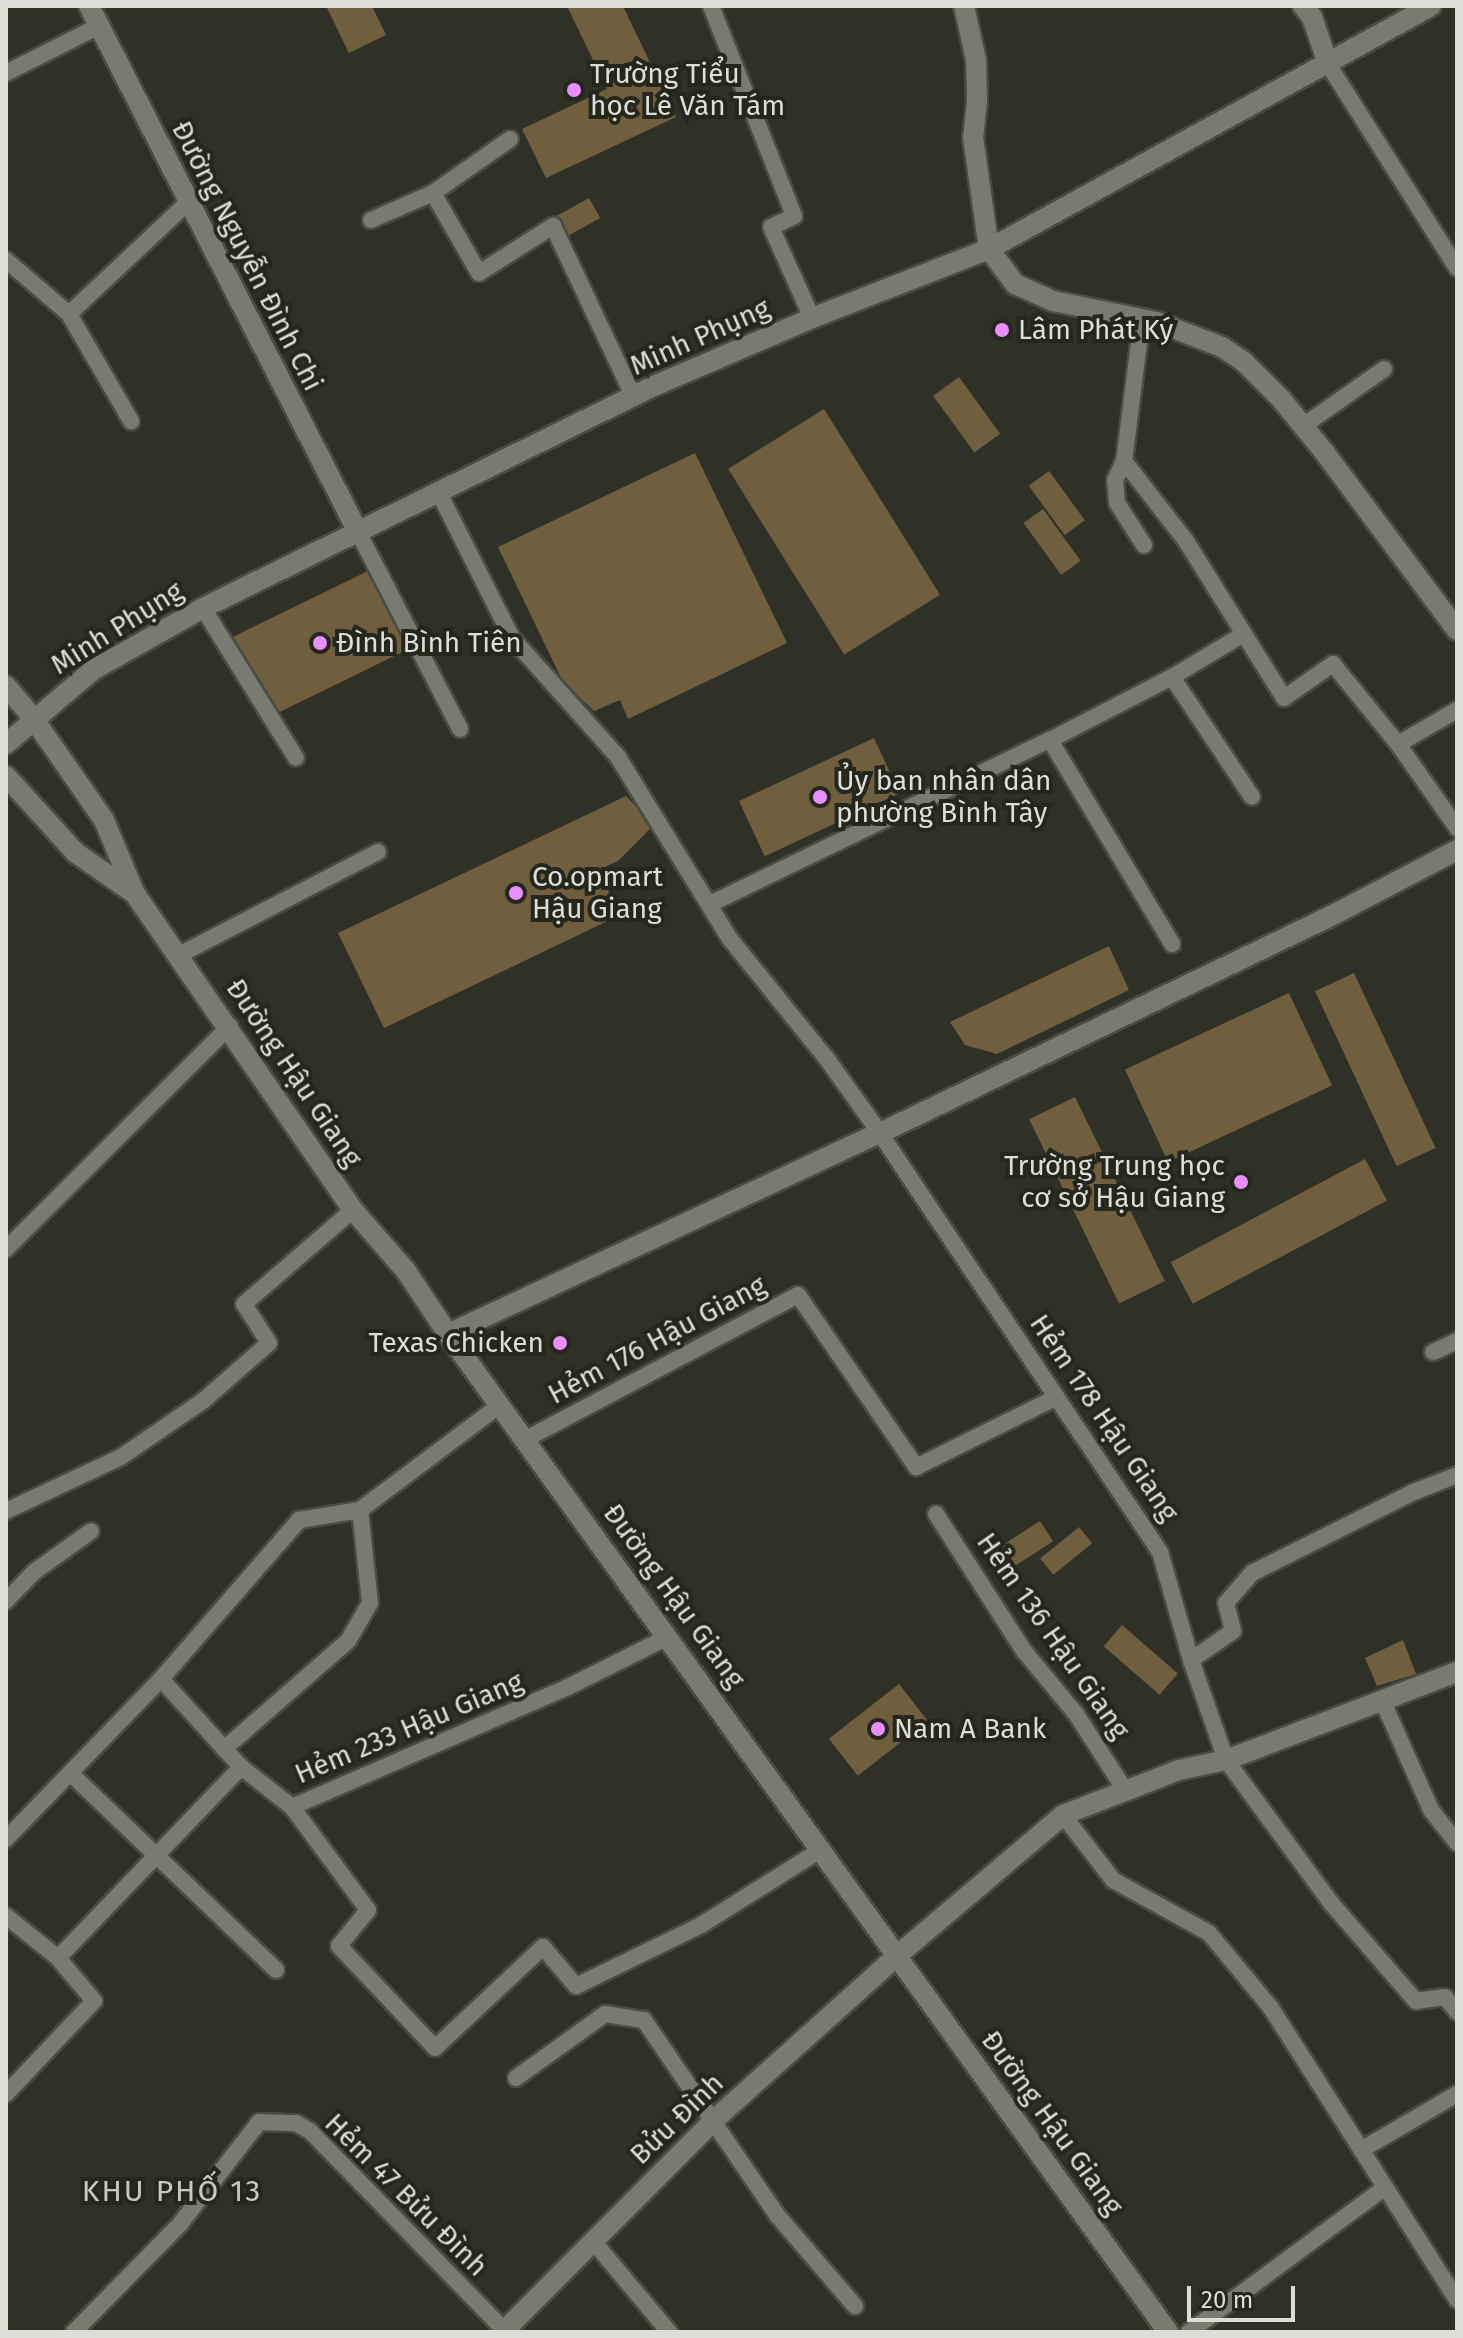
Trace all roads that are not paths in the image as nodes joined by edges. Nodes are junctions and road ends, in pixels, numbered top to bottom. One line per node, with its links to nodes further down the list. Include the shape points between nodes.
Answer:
1 (89, 6): 6 (street, Đường Nguyễn Đình Chi)
2 (711, 6): 17 (lane, via 794,216 771,227)
3 (964, 6): 13 (street, via 976,60 973,137)
4 (1303, 6): 7 (street)
5 (1431, 6): 7 (street, Minh Phụng)
6 (99, 26): 8 (lane); 11 (street, Đường Nguyễn Đình Chi)
7 (1328, 64): 13 (street, Minh Phụng); 15 (lane)
8 (6, 73)
9 (510, 139): 10 (lane)
10 (433, 193): 12 (lane); 20 (lane, via 479,273 553,226)
11 (187, 203): 16 (lane); 25 (street, Đường Nguyễn Đình Chi)
12 (371, 220)
13 (989, 249): 17 (street, Minh Phụng); 18 (street, via 1015,284 1033,295)
14 (6, 260): 16 (lane)
15 (1457, 268)
16 (69, 314): 21 (lane)
17 (812, 318): 20 (street, Minh Phụng)
18 (1142, 319): 22 (street, via 1198,337 1243,361); 23 (lane)
19 (1384, 369): 22 (lane)
20 (634, 397): 24 (street, Minh Phụng)
21 (131, 421)
22 (1303, 426): 27 (street)
23 (1124, 461): 26 (lane, via 1115,480 1117,503); 30 (lane, via 1186,541)
24 (438, 491): 25 (street, Minh Phụng); 46 (lane, Hẻm 178 Hậu Giang, via 512,638 618,757)
25 (357, 530): 28 (street, Minh Phụng); 35 (lane)
26 (1144, 545)
27 (1450, 606): 29 (street)
28 (203, 608): 34 (street, Minh Phụng, via 93,670); 39 (lane)
29 (1457, 630)
30 (1242, 635): 31 (lane); 38 (lane, via 1284,698 1333,664)
31 (1172, 677): 36 (lane); 41 (lane)
32 (6, 686): 34 (street, Đường Hậu Giang)
33 (1457, 710): 38 (lane)
34 (33, 718): 37 (street, Minh Phụng); 45 (street, Đường Hậu Giang, via 104,820)
35 (460, 729)
36 (1050, 740): 46 (lane); 47 (lane)
37 (6, 744)
38 (1398, 744): 42 (lane)
39 (296, 758)
40 (6, 776): 45 (street, Đường Hậu Giang, via 76,853)
41 (1252, 797)
42 (1457, 828)
43 (1457, 850): 50 (street)
44 (378, 852): 48 (lane)
45 (135, 894): 48 (street, Đường Hậu Giang)
46 (710, 904): 50 (lane, Hẻm 178 Hậu Giang, via 730,939)
47 (1172, 944)
48 (179, 955): 49 (street, Đường Hậu Giang)
49 (230, 1026): 51 (street, Đường Hậu Giang); 52 (lane)
50 (880, 1133): 53 (street); 56 (lane, Hẻm 178 Hậu Giang)
51 (353, 1210): 53 (street, Đường Hậu Giang, via 406,1271); 61 (lane, via 244,1304 269,1343 204,1400 121,1457)
52 (6, 1249)
53 (448, 1334): 57 (street, Đường Hậu Giang)
54 (1457, 1341): 55 (lane)
55 (1433, 1352)
56 (1057, 1397): 58 (lane, Hẻm 176 Hậu Giang, via 916,1467 798,1295); 66 (lane, Hẻm 178 Hậu Giang, via 1160,1552)
57 (501, 1404): 58 (street, Đường Hậu Giang); 60 (lane)
58 (526, 1439): 65 (street, Đường Hậu Giang)
59 (1457, 1475): 66 (lane, via 1252,1573 1226,1603 1233,1631)
60 (360, 1510): 68 (lane, via 299,1520); 70 (lane, via 370,1603 348,1641)
61 (6, 1511)
62 (936, 1514): 74 (lane, Hẻm 136 Hậu Giang, via 1024,1651 1076,1714)
63 (91, 1531): 64 (lane, via 34,1572)
64 (6, 1601)
65 (668, 1637): 75 (lane, Hẻm 233 Hậu Giang, via 568,1687); 79 (street, Đường Hậu Giang)
66 (1191, 1660): 71 (lane, Hẻm 178 Hậu Giang)
67 (1457, 1672): 69 (street)
68 (161, 1679): 70 (lane, Hẻm 233 Hậu Giang); 73 (lane)
69 (1383, 1702): 71 (street); 78 (lane, via 1431,1810)
70 (224, 1749): 72 (lane, Hẻm 233 Hậu Giang)
71 (1226, 1760): 74 (street); 85 (lane, Hẻm 178 Hậu Giang, via 1331,1903 1416,2001)
72 (241, 1767): 75 (lane, Hẻm 233 Hậu Giang); 80 (lane)
73 (70, 1773): 77 (lane); 80 (lane)
74 (1125, 1790): 76 (street)
75 (292, 1807): 79 (lane, via 368,1910 339,1946 435,2048 543,1947 576,1986 701,1925)
76 (1063, 1815): 82 (street); 91 (lane, via 1113,1880 1209,1933 1271,2008)
77 (6, 1839)
78 (1457, 1843)
79 (822, 1849): 82 (street, Đường Hậu Giang)
80 (155, 1856): 83 (lane); 84 (lane)
81 (6, 1916): 83 (lane)
82 (898, 1955): 90 (street, Bửu Đình); 99 (street, Đường Hậu Giang)
83 (58, 1958): 88 (lane, via 94,2001)
84 (276, 1970)
85 (1451, 1992): 86 (lane)
86 (1457, 2012)
87 (516, 2078): 90 (lane, via 605,2014 644,2020)
88 (6, 2094)
89 (1457, 2094): 91 (lane)
90 (713, 2121): 93 (street, Bửu Đình); 95 (lane, via 777,2215)
91 (1361, 2150): 92 (lane)
92 (1384, 2188): 94 (lane); 100 (lane)
93 (593, 2241): 96 (street, Bửu Đình); 98 (lane)
94 (1457, 2300)
95 (855, 2306)
96 (504, 2331): 97 (lane, Hẻm 47 Bửu Đình, via 310,2131 296,2123 259,2122 180,2224)
97 (74, 2332)
98 (669, 2332)
99 (1168, 2332)
100 (1189, 2332)

